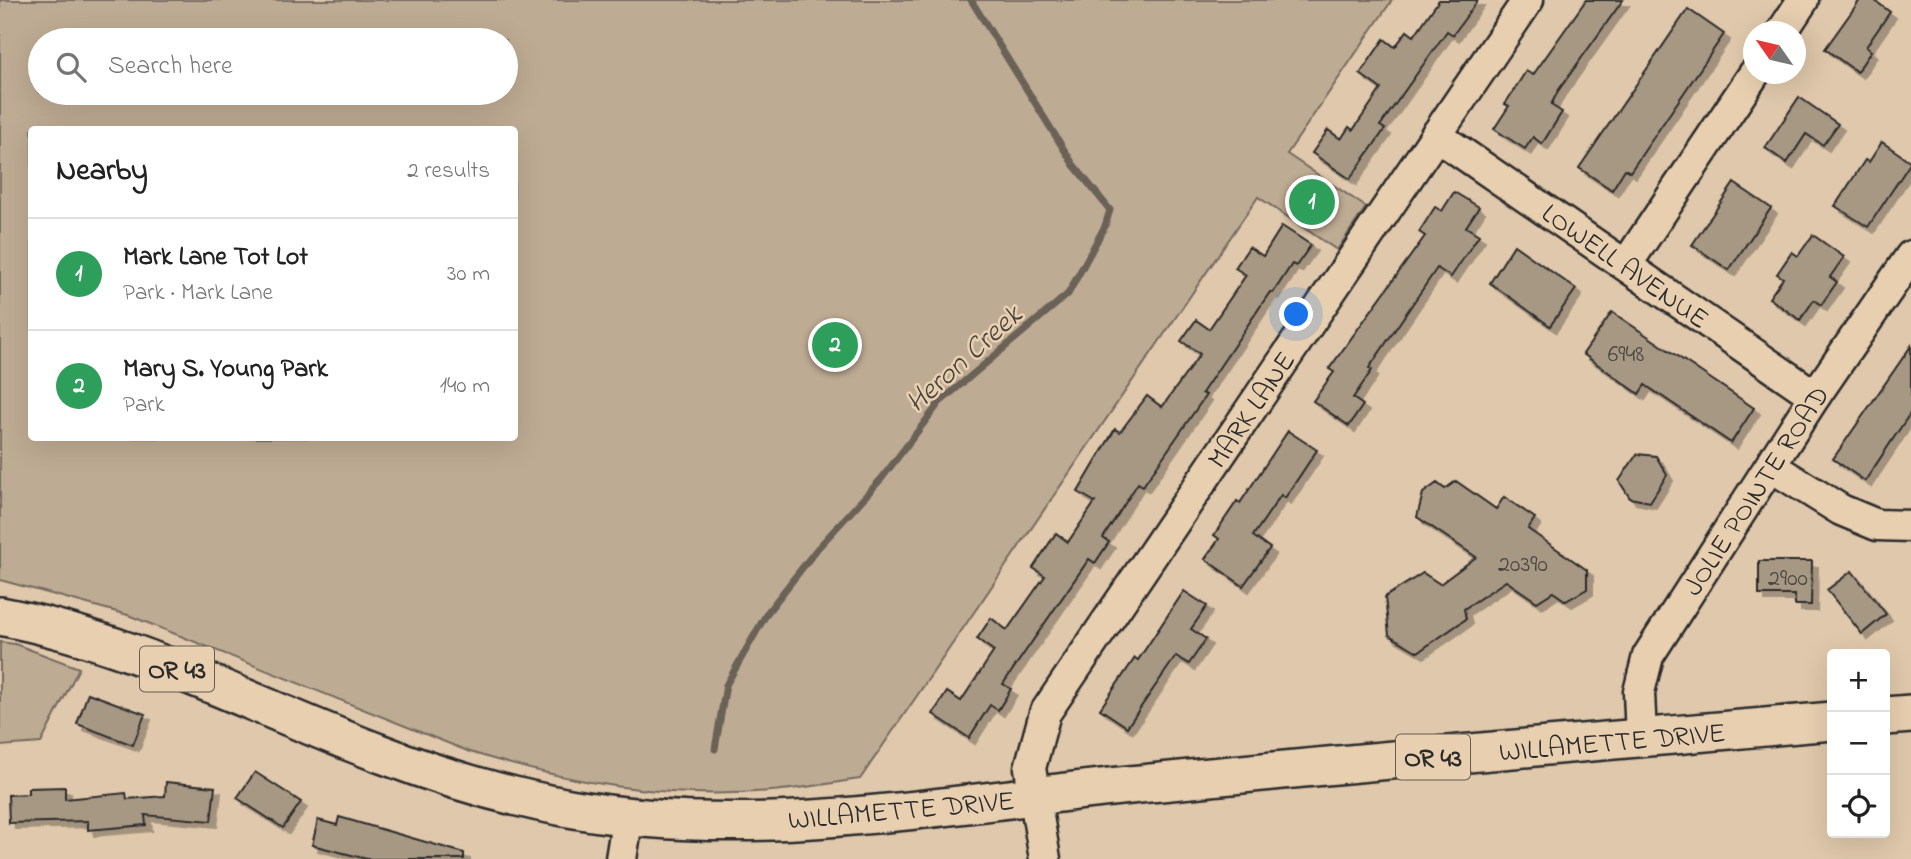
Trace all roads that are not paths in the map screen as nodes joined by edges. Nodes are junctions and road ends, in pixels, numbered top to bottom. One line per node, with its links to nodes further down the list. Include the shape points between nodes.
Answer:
1 (1528, 0): 5 (street, MARK LANE)
2 (1803, 0): 3 (street)
3 (1789, 21)
4 (1747, 84): 7 (street)
5 (1436, 135): 7 (street, LOWELL AVENUE); 16 (street, MARK LANE, via 1045,713 1030,768)
6 (1911, 256): 8 (street, JOLIE POINTE ROAD)
7 (1626, 265): 8 (street, LOWELL AVENUE)
8 (1815, 397): 9 (street, JOLIE POINTE ROAD)
9 (1772, 467): 10 (street, via 1841,510 1877,525); 15 (street, JOLIE POINTE ROAD, via 1648,656 1639,692)
10 (1911, 526)
11 (0, 615): 17 (main road, WILLAMETTE DRIVE / OR 43, via 142,656 440,775 570,808)
12 (1911, 714): 13 (main road)
13 (1890, 716)
14 (1827, 721): 15 (main road, WILLAMETTE DRIVE / OR 43)
15 (1641, 738): 16 (main road, WILLAMETTE DRIVE / OR 43)
16 (1033, 796): 17 (main road, WILLAMETTE DRIVE / OR 43, via 765,822); 19 (street, MARK LANE)
17 (628, 815): 18 (street)
18 (621, 859)
19 (1045, 859)

